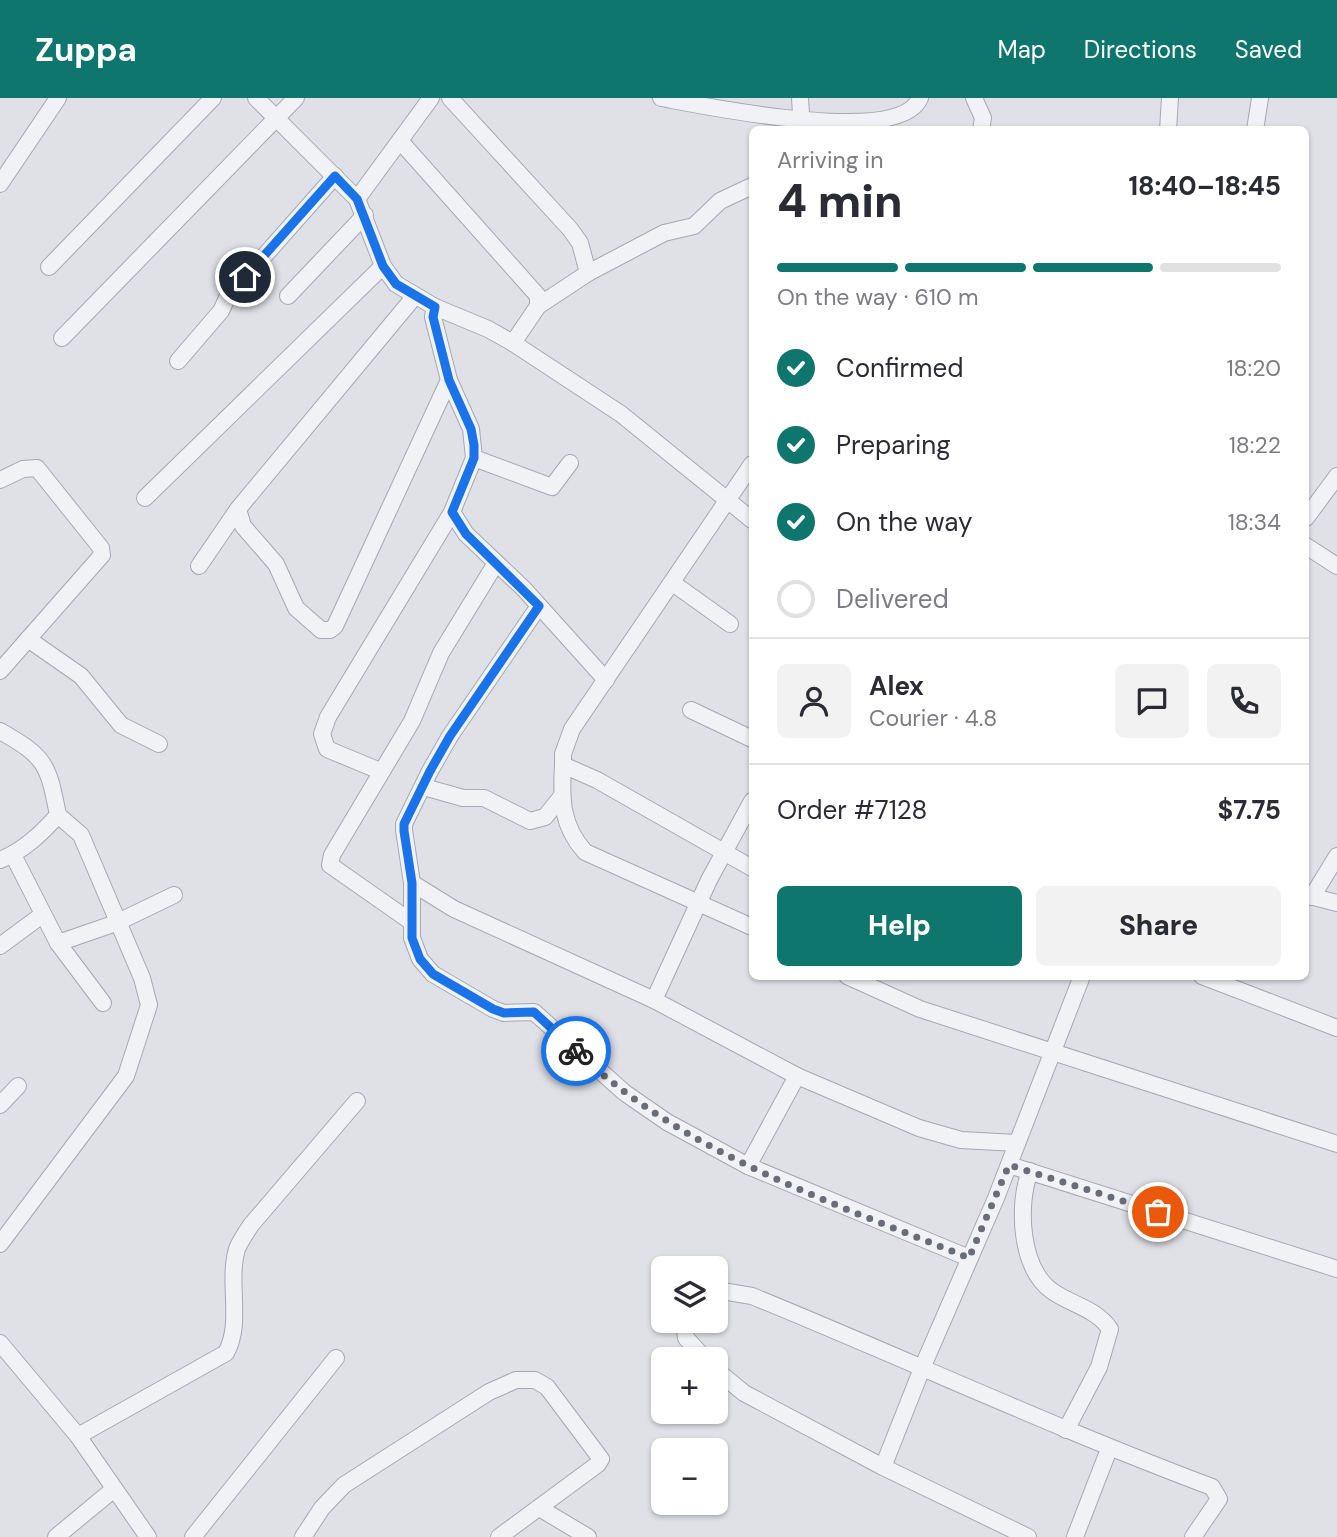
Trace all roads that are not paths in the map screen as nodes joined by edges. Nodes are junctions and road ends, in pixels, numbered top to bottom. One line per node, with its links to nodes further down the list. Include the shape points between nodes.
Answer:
1 (58, 98): 20 (street)
2 (213, 98): 25 (street)
3 (256, 98): 13 (street)
4 (296, 98): 13 (street)
5 (431, 98): 18 (street)
6 (450, 98): 26 (street, via 570,229 580,243)
7 (661, 98): 14 (street)
8 (800, 98): 14 (street)
9 (920, 98): 14 (street, via 916,106 901,114)
10 (974, 98): 15 (street)
11 (1170, 98): 16 (street)
12 (1260, 98): 17 (street)
13 (275, 119): 19 (street); 31 (street)
14 (801, 125)
15 (981, 126)
16 (1168, 126)
17 (1256, 126)
18 (401, 142): 22 (street); 29 (street, via 532,284)
19 (335, 176): 22 (street); 33 (street)
20 (0, 184)
21 (749, 187): 26 (street, via 720,201 694,226 664,233)
22 (357, 199): 23 (street)
23 (365, 215): 24 (street); 27 (street)
24 (383, 266): 28 (street, via 396,284); 40 (street)
25 (49, 268)
26 (588, 273): 29 (street)
27 (288, 296)
28 (415, 296): 30 (street); 42 (street)
29 (538, 306): 32 (street)
30 (435, 307): 32 (street); 34 (street, via 433,317)
31 (62, 338)
32 (513, 343): 41 (street, via 621,414)
33 (178, 361)
34 (449, 380): 35 (street, via 471,429); 42 (street, via 330,631 321,630 296,608 276,564 243,526)
35 (474, 458): 36 (street, via 552,487); 43 (street)
36 (570, 463)
37 (749, 468): 41 (street)
38 (1337, 477): 44 (street)
39 (0, 480): 53 (street, via 37,468 101,548 99,560)
40 (145, 498)
41 (727, 501): 45 (street); 50 (street)
42 (238, 509): 48 (street)
43 (452, 512): 47 (street, via 466,534); 61 (street, via 322,734 327,749)
44 (1309, 514)
45 (749, 518)
46 (1309, 548): 49 (street)
47 (496, 563): 51 (street); 61 (street, via 441,653 412,721)
48 (199, 566)
49 (1337, 566)
50 (674, 584): 52 (street); 55 (street)
51 (539, 606): 55 (street); 62 (street, via 450,736)
52 (730, 624)
53 (28, 639): 54 (street); 59 (street, via 81,676 121,725)
54 (0, 671)
55 (606, 680): 60 (street, via 572,729 562,754)
56 (691, 710): 58 (street)
57 (0, 731): 65 (street, via 32,749 45,765)
58 (749, 738)
59 (159, 744)
60 (563, 765): 63 (street); 66 (street)
61 (380, 771): 76 (street, via 330,865)
62 (424, 787): 63 (street, via 484,799 530,821 545,817); 70 (street, via 404,824)
63 (561, 797): 73 (street, via 572,837 585,852)
64 (749, 806): 66 (street)
65 (58, 815): 68 (street); 77 (street, via 81,835)
66 (723, 852): 69 (street); 73 (street)
67 (1337, 856): 72 (street)
68 (6, 858): 75 (street)
69 (749, 866)
70 (412, 883): 76 (street); 84 (street, via 454,909)
71 (174, 895): 77 (street)
72 (1309, 896): 74 (street)
73 (698, 901): 78 (street); 84 (street)
74 (1337, 903)
75 (42, 915): 79 (street); 80 (street)
76 (410, 921): 95 (street, via 420,959 433,974 493,1009 534,1012 625,1093 667,1122)
77 (116, 923): 79 (street); 97 (street, via 149,999 126,1076)
78 (749, 926)
79 (58, 943): 85 (street)
80 (0, 946)
81 (856, 980): 87 (street, via 920,1009)
82 (1080, 980): 87 (street)
83 (1212, 980): 86 (street)
84 (654, 1000): 88 (street)
85 (103, 1003)
86 (1337, 1028)
87 (1055, 1053): 92 (street); 93 (street)
88 (797, 1076): 92 (street, via 919,1128 961,1140); 95 (street)
89 (18, 1086): 91 (street)
90 (358, 1101): 106 (street, via 238,1246 233,1339 226,1353)
91 (0, 1105)
92 (1017, 1143): 94 (street)
93 (1337, 1144)
94 (1009, 1165): 96 (street); 98 (street)
95 (748, 1166): 98 (street)
96 (1030, 1171): 99 (street); 105 (street, via 1021,1213 1037,1277 1051,1291 1100,1316 1110,1329 1099,1367)
97 (0, 1244)
98 (969, 1258): 103 (street)
99 (1337, 1269)
100 (728, 1292): 103 (street, via 752,1296)
101 (0, 1343): 106 (street)
102 (336, 1359): 113 (street)
103 (923, 1366): 105 (street); 108 (street)
104 (728, 1382): 108 (street)
105 (1066, 1430): 107 (street)
106 (78, 1436): 109 (street)
107 (1109, 1449): 118 (street); 119 (street, via 1217,1492 1216,1507)
108 (883, 1467): 117 (street)
109 (114, 1489): 111 (street); 112 (street)
110 (541, 1508): 114 (street, via 601,1458 547,1387 526,1379 489,1392 344,1485); 115 (street); 116 (street)
111 (55, 1537)
112 (148, 1537)
113 (193, 1537)
114 (303, 1537)
115 (499, 1537)
116 (588, 1537)
117 (1028, 1537)
118 (1075, 1537)
119 (1194, 1537)

